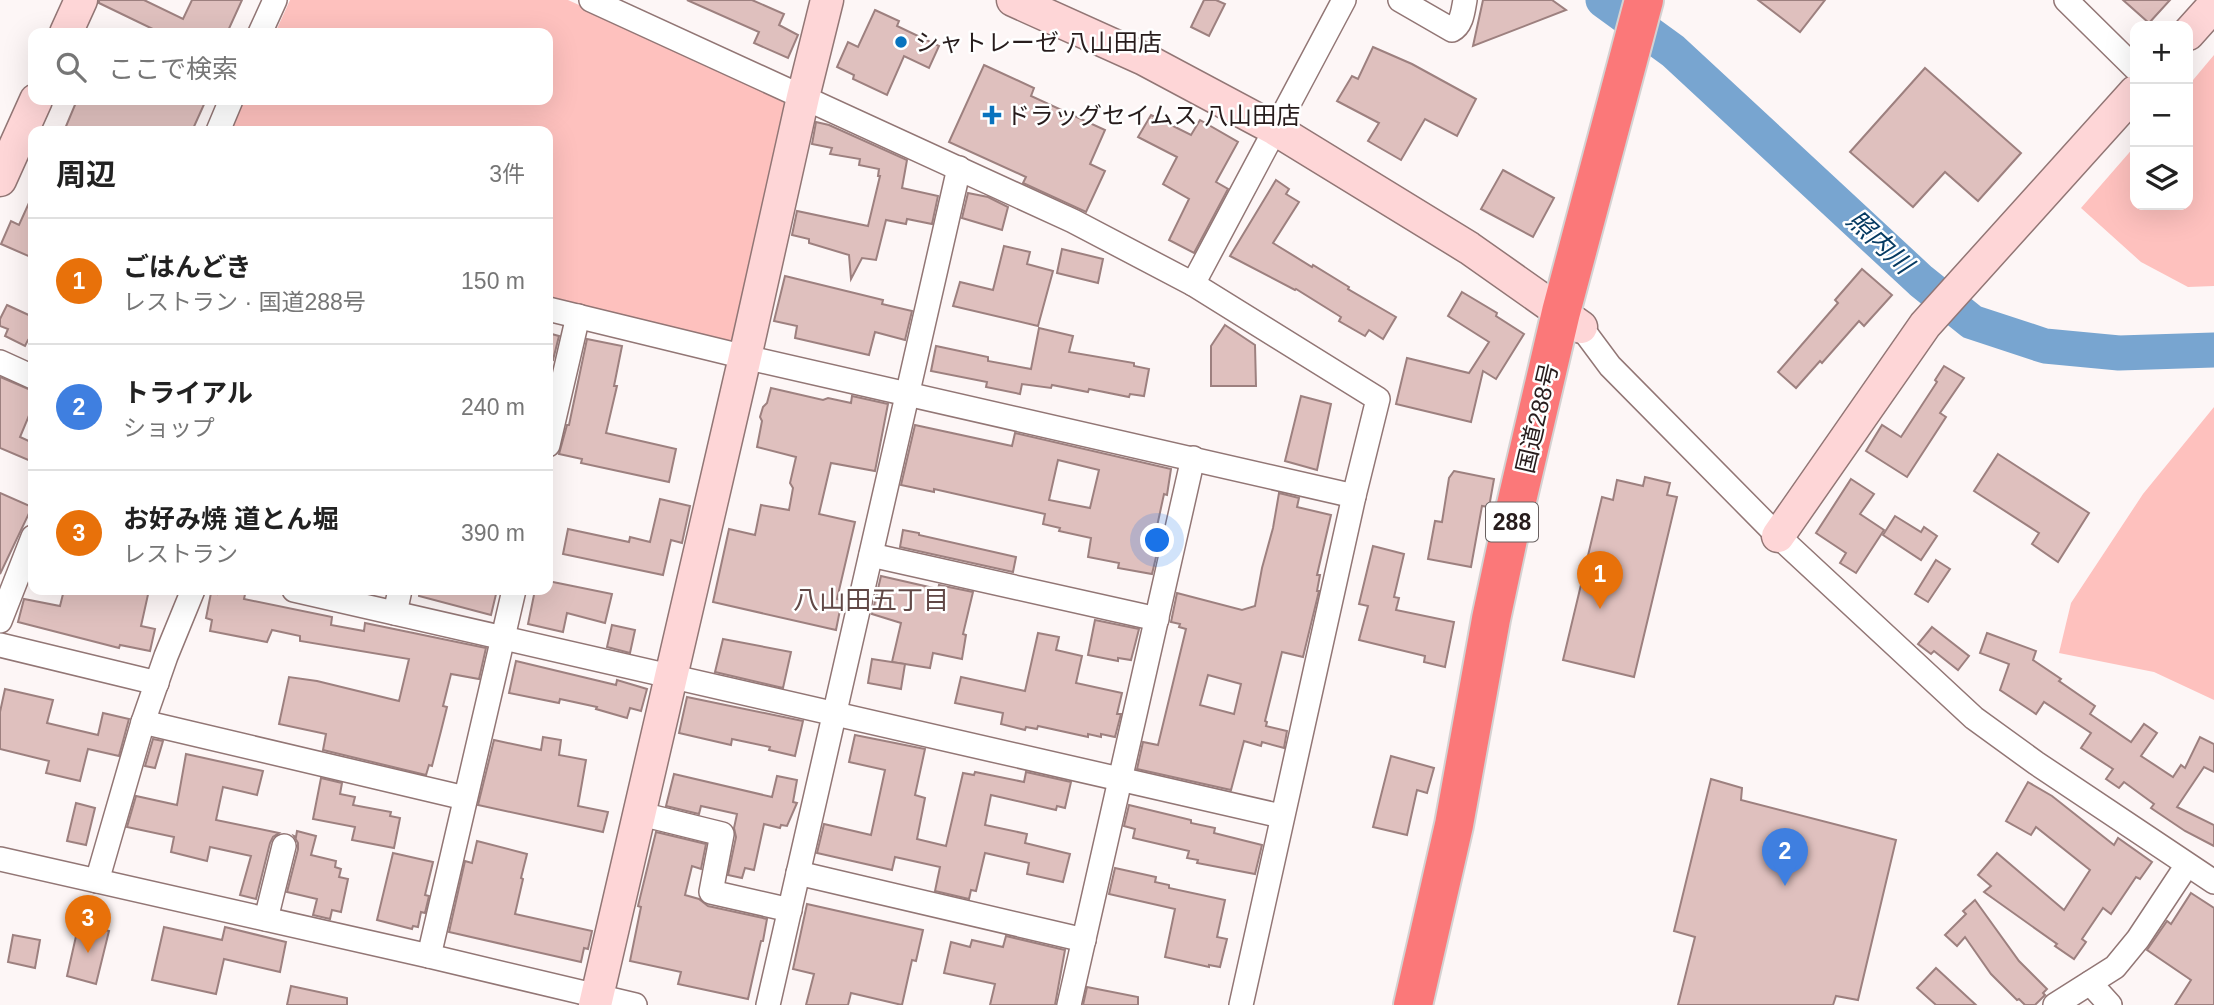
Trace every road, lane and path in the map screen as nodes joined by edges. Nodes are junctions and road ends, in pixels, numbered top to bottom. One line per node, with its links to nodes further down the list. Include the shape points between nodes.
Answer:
1 (81, 0): 13 (street)
2 (275, 0): 14 (street)
3 (591, 0): 18 (street)
4 (827, 0): 18 (street)
5 (1013, 0): 23 (street, via 1144,59)
6 (1344, 0): 23 (street)
7 (1400, 0): 8 (street, via 1452,30 1457,28)
8 (1465, 0)
9 (1644, 0): 16 (highway, 国道288号 / 288)
10 (1662, 0): 16 (highway, 国道288号 / 288)
11 (2066, 0): 17 (street)
12 (2214, 5): 15 (street)
13 (68, 28)
14 (262, 28)
15 (2193, 28)
16 (1641, 48): 29 (highway, 国道288号 / 288)
17 (2130, 63)
18 (803, 97): 25 (street); 30 (street)
19 (2130, 98): 37 (street, via 1917,336)
20 (34, 105): 24 (street)
21 (229, 105): 22 (street)
22 (220, 126)
23 (1275, 129): 26 (street); 29 (street, via 1459,241)
24 (15, 164)
25 (959, 168): 26 (street); 33 (street)
26 (1193, 284): 36 (street, via 1378,399)
27 (553, 310): 28 (street)
28 (578, 316): 30 (street); 34 (street)
29 (1571, 319): 37 (street, via 1610,366); 73 (highway, 国道288号 / 288, via 1491,619 1454,825); 74 (highway, 国道288号 / 288)
30 (745, 358): 33 (street); 49 (street)
31 (0, 362): 32 (street)
32 (28, 375)
33 (907, 393): 35 (street); 39 (street)
34 (553, 424)
35 (1193, 458): 36 (street); 45 (street)
36 (1354, 496): 56 (street)
37 (1778, 536): 59 (street, via 1974,718)
38 (28, 550): 46 (street)
39 (871, 555): 45 (street); 51 (street)
40 (191, 595): 50 (street)
41 (316, 595): 44 (street)
42 (399, 595): 44 (street)
43 (513, 595): 47 (street)
44 (395, 613): 47 (street)
45 (1157, 619): 53 (street)
46 (0, 621)
47 (503, 638): 49 (street); 54 (street)
48 (0, 645): 50 (street)
49 (671, 678): 51 (street); 55 (street)
50 (157, 683): 52 (street)
51 (834, 714): 53 (street); 60 (street)
52 (144, 722): 54 (street); 61 (street)
53 (1121, 780): 56 (street); 65 (street)
54 (465, 798): 66 (street)
55 (641, 814): 63 (street, via 722,834 711,892); 68 (street)
56 (1282, 816): 72 (street)
57 (284, 846): 64 (street)
58 (0, 859): 61 (street)
59 (2186, 865): 62 (street); 67 (street, via 2138,939 2115,967)
60 (798, 873): 63 (street); 65 (street)
61 (97, 881): 64 (street)
62 (2214, 882)
63 (790, 910): 70 (street)
64 (266, 919): 66 (street)
65 (1084, 940): 71 (street)
66 (429, 956): 68 (street)
67 (2091, 983): 75 (street); 76 (street)
68 (596, 1001): 69 (street)
69 (635, 1005)
70 (768, 1005)
71 (1069, 1005)
72 (1241, 1005)
73 (1413, 1005)
74 (1430, 1005)
75 (2055, 1005)
76 (2110, 1005)

